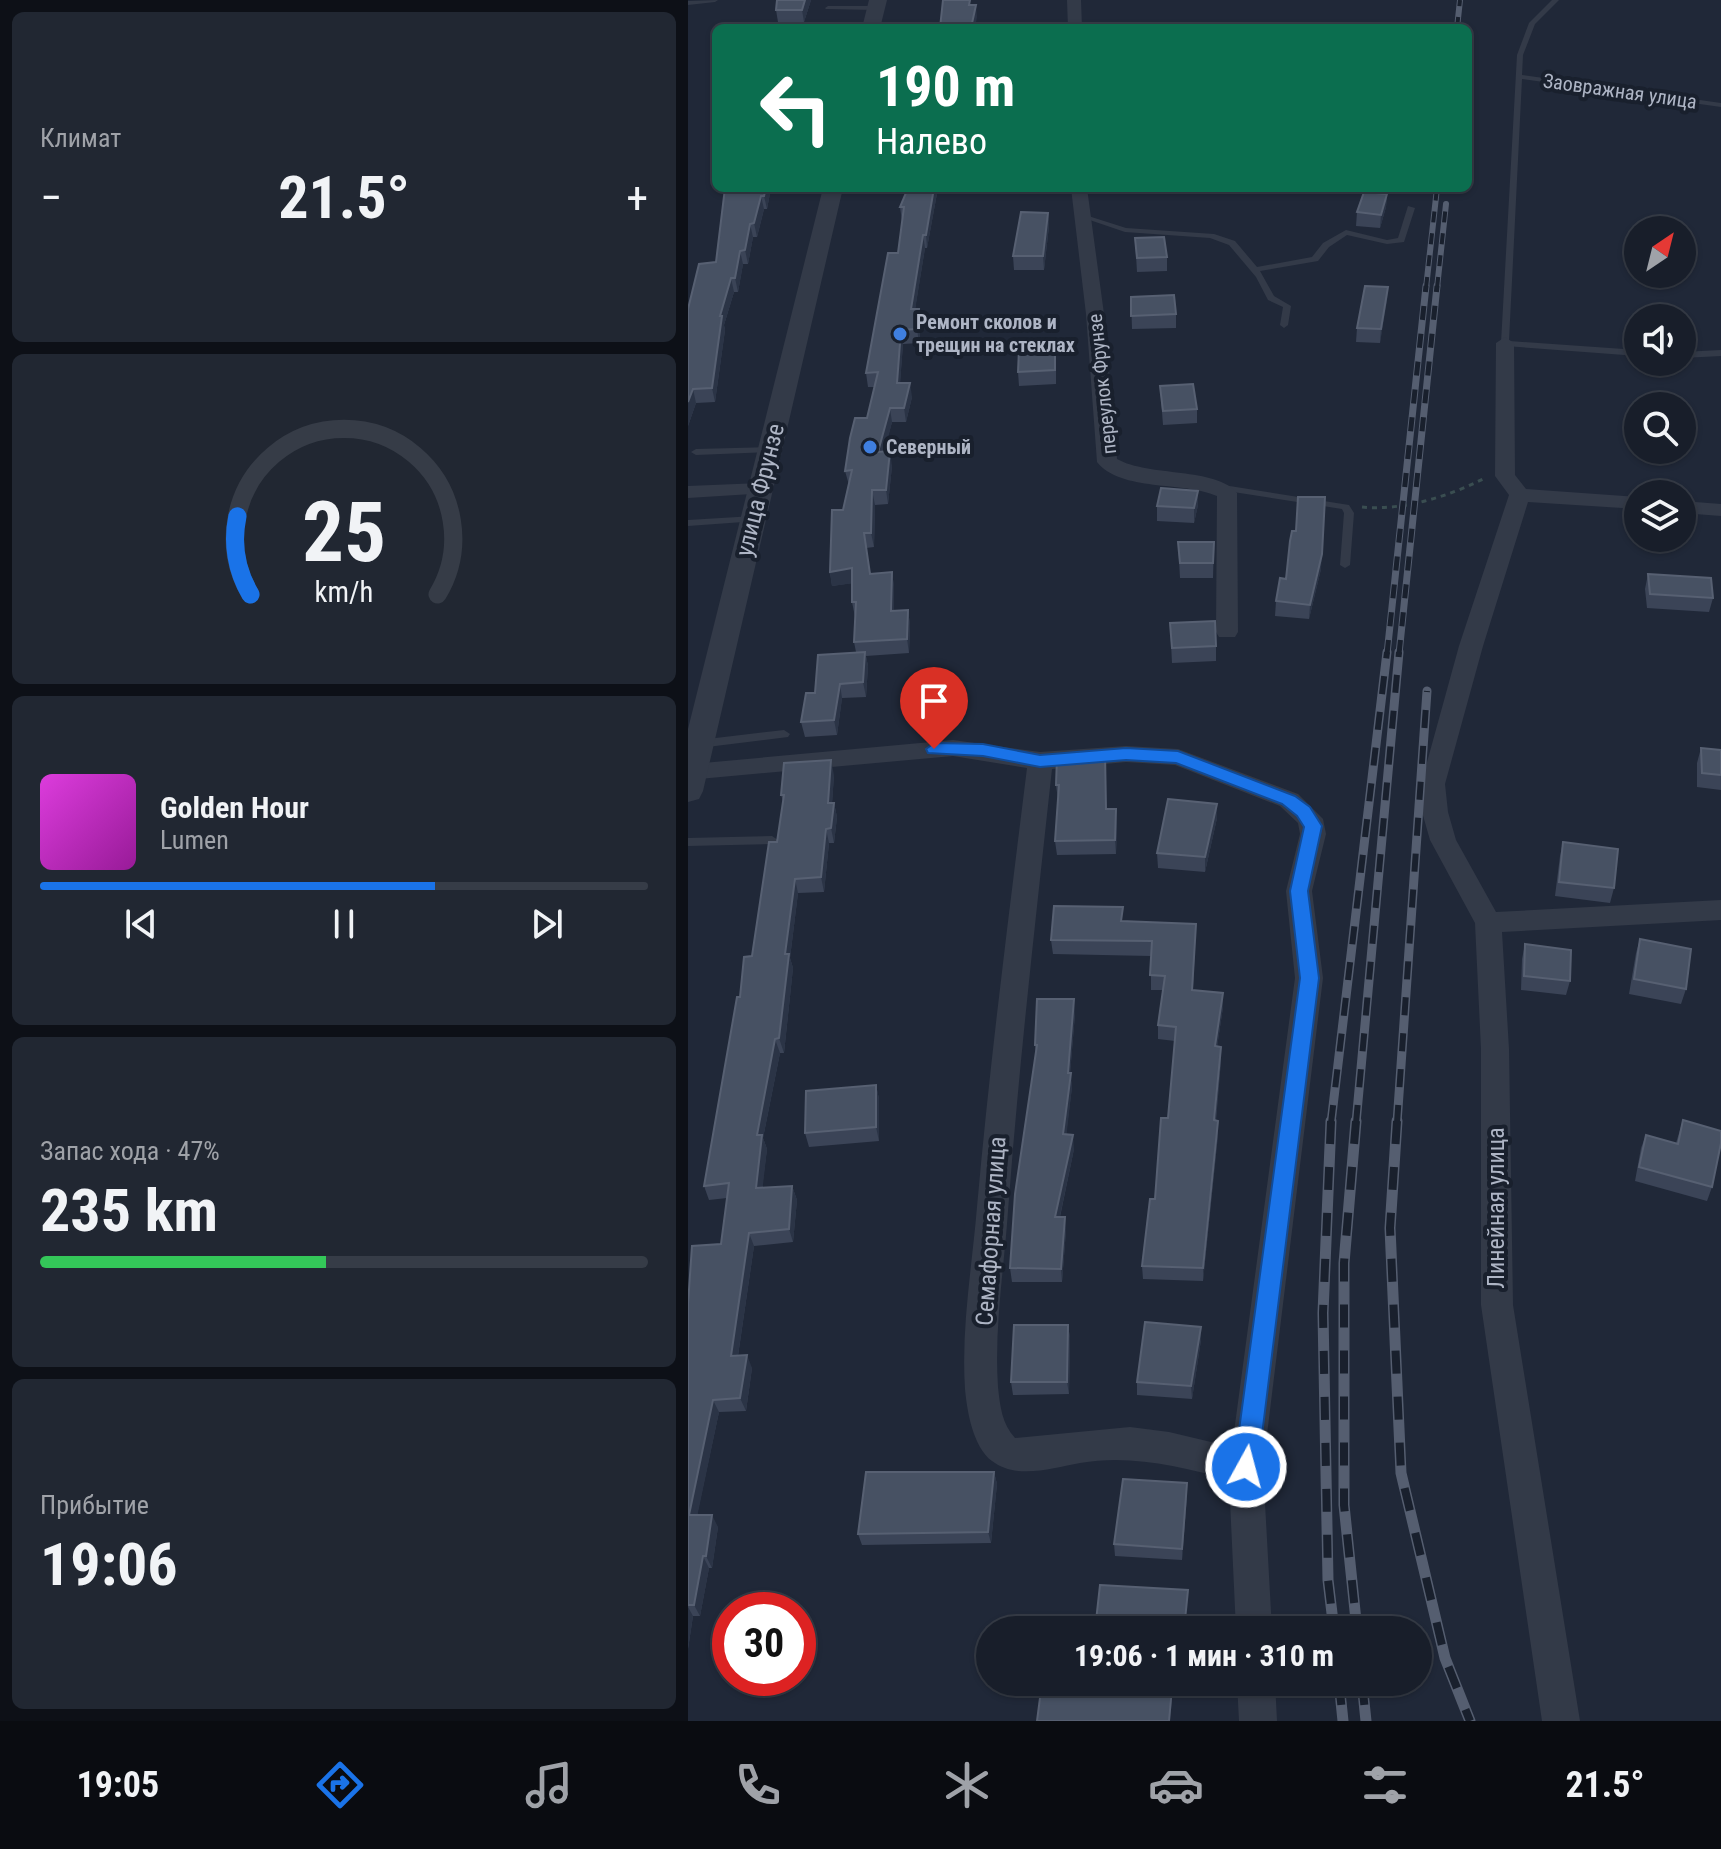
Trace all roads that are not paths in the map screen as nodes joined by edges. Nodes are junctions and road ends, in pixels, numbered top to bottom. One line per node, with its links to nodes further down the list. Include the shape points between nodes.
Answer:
1 (715, 0): 4 (lane)
2 (1074, 0): 8 (street)
3 (1556, 0): 9 (lane, via 1532,23)
4 (688, 3)
5 (877, 4): 6 (lane); 7 (street)
6 (828, 8)
7 (872, 24)
8 (1075, 24)
9 (1518, 76): 10 (lane, Заовражная улица); 17 (lane)
10 (1721, 105)
11 (832, 192): 21 (street, улица Фрунзе)
12 (1079, 192): 14 (street, переулок Фрунзе)
13 (1411, 208): 15 (lane, via 1401,240 1346,232 1315,259)
14 (1082, 216): 15 (lane, via 1125,230 1211,236 1232,243); 23 (street, переулок Фрунзе, via 1107,462 1145,478)
15 (1254, 270): 16 (lane, via 1271,298 1287,306)
16 (1284, 325)
17 (1505, 343): 18 (lane); 26 (street, via 1505,476)
18 (1624, 352)
19 (1721, 353): 20 (lane)
20 (1696, 354)
21 (770, 450): 22 (lane); 24 (street, улица Фрунзе)
22 (696, 452)
23 (1217, 487): 32 (lane, via 1346,507); 33 (street, via 1227,493)
24 (761, 489): 25 (street); 30 (street, улица Фрунзе)
25 (688, 492)
26 (1520, 495): 27 (street); 41 (street, via 1433,784 1443,840)
27 (1624, 502)
28 (1696, 508): 29 (street)
29 (1721, 510)
30 (754, 519): 31 (lane); 35 (street, улица Фрунзе)
31 (688, 523)
32 (1345, 565)
33 (1227, 632)
34 (784, 734): 35 (lane)
35 (699, 744): 37 (street, улица Фрунзе)
36 (1040, 761): 37 (street, via 953,748); 42 (street, via 1126,754 1178,757 1289,800 1313,826 1299,891 1309,978); 42 (street, Семафорная улица, via 999,1118 980,1373 987,1416 1004,1450 1018,1456 1126,1443)
37 (690, 782)
38 (772, 840): 39 (lane)
39 (688, 842)
40 (1721, 910): 41 (street)
41 (1488, 923): 46 (street, Линейная улица, via 1495,1049 1497,1305)
42 (1246, 1467): 43 (street)
43 (1253, 1616)
44 (1257, 1696): 45 (street)
45 (1258, 1721)
46 (1561, 1721)

